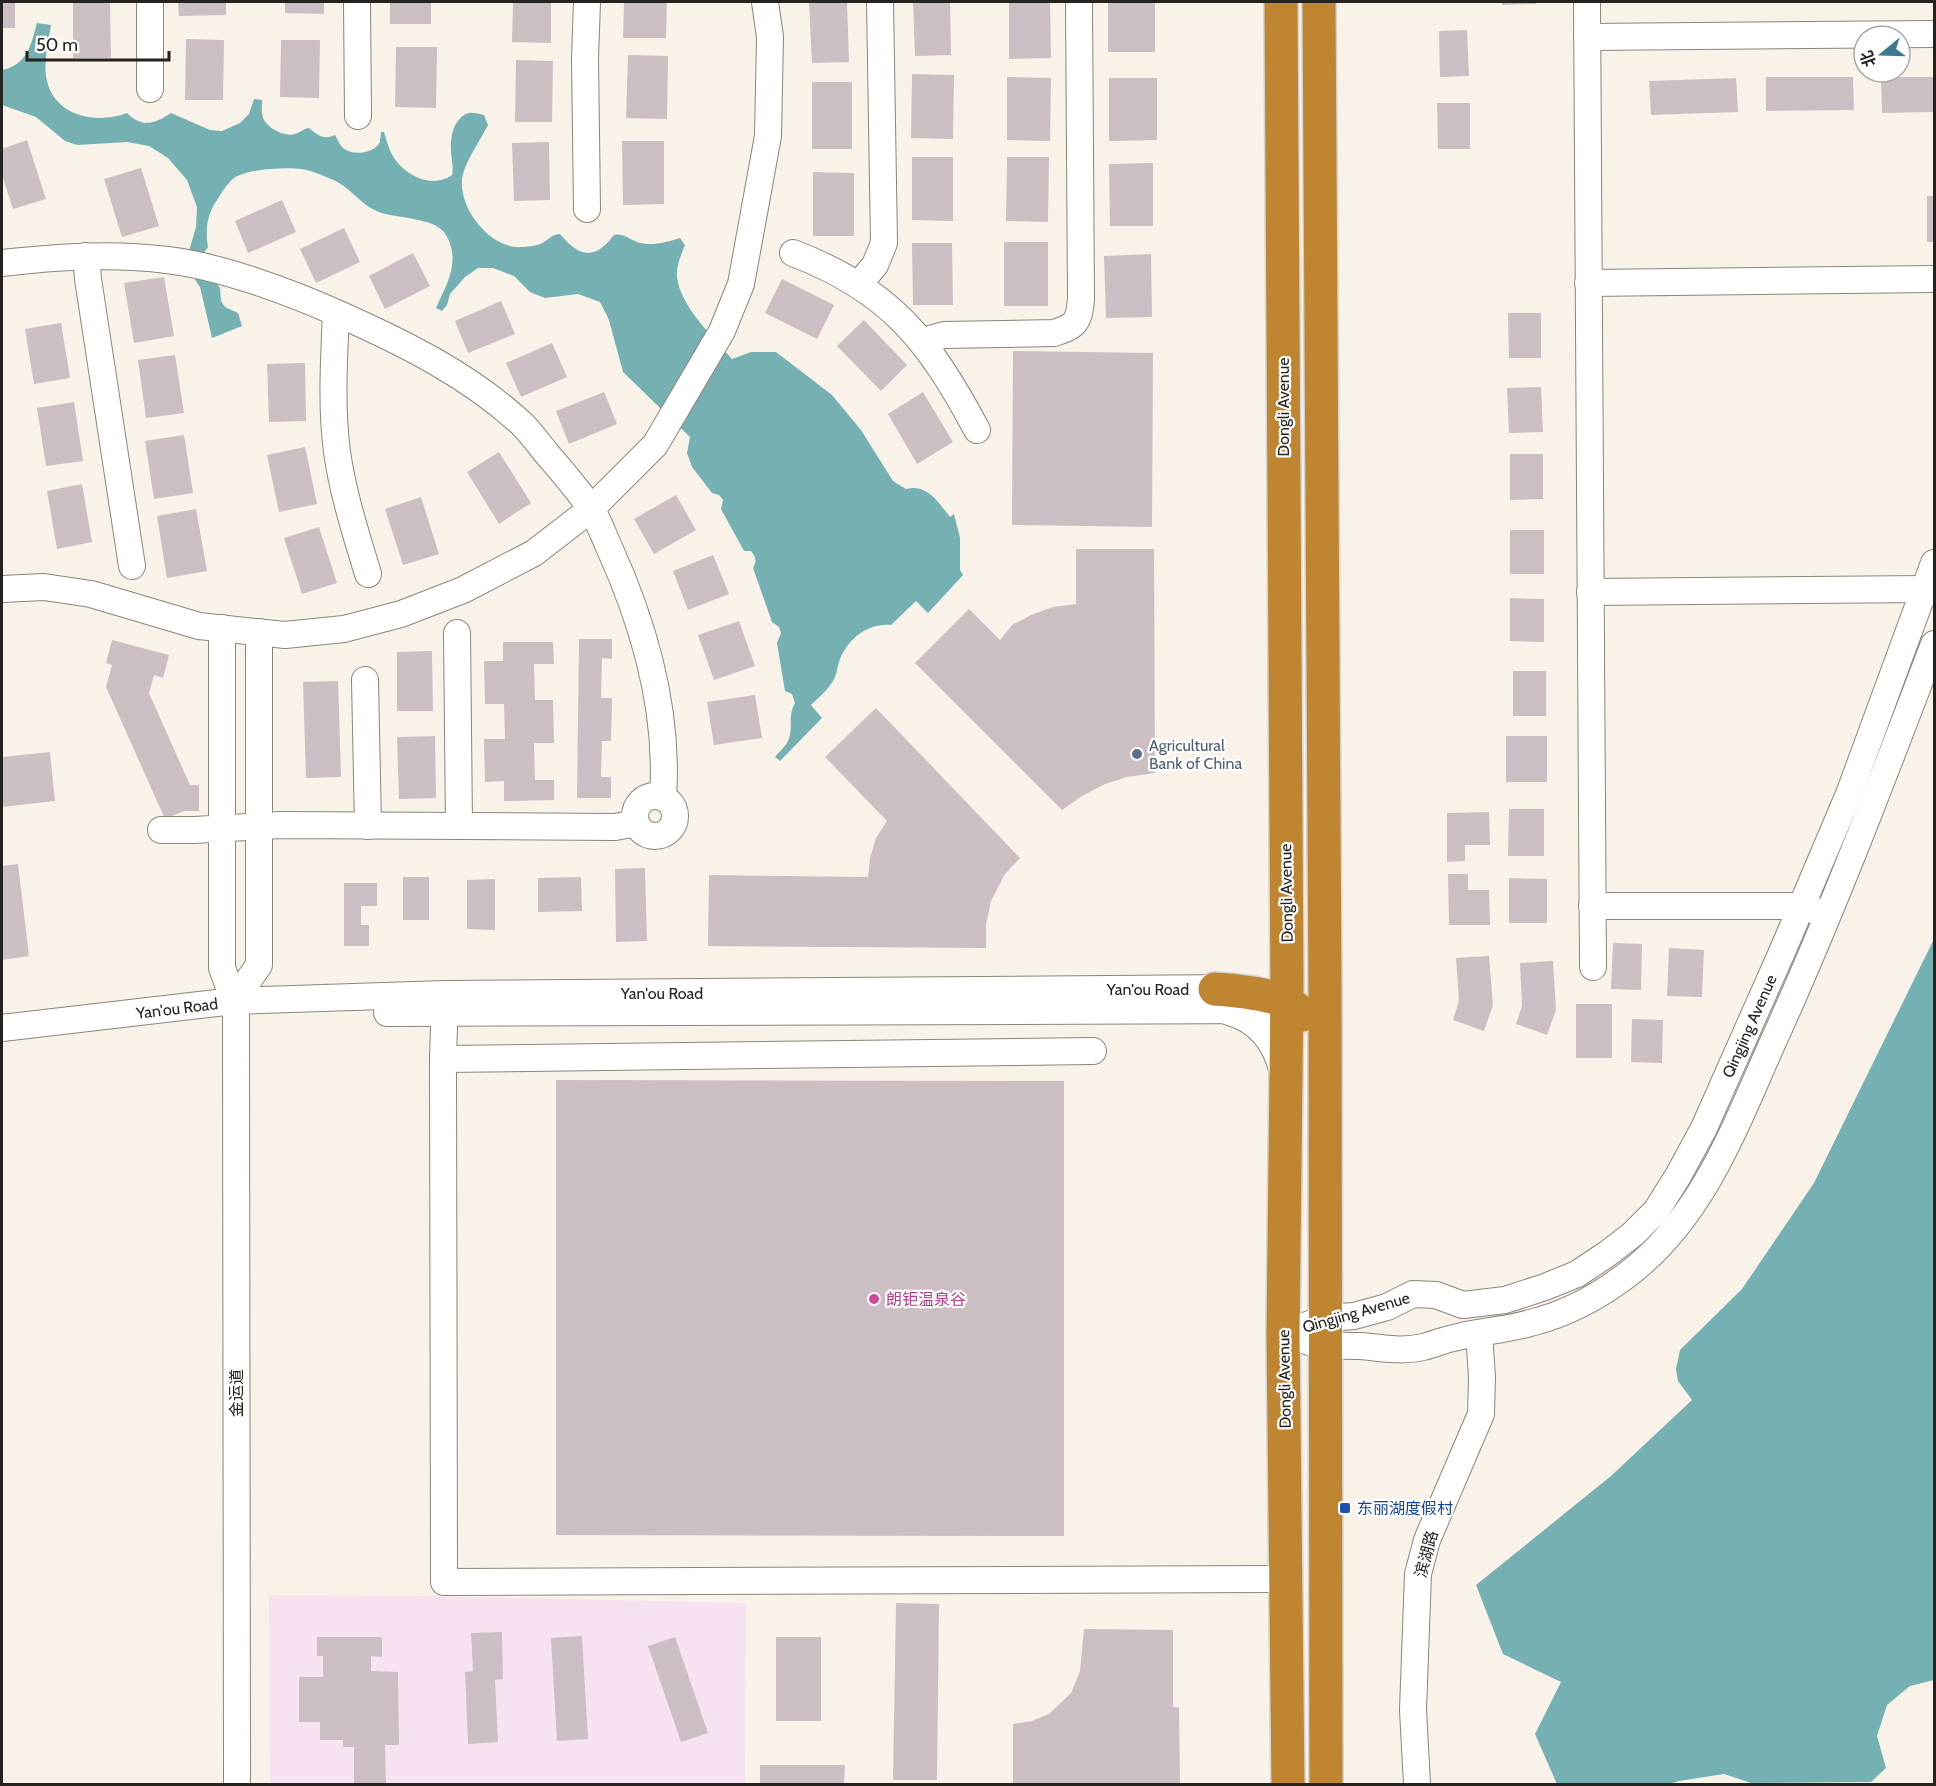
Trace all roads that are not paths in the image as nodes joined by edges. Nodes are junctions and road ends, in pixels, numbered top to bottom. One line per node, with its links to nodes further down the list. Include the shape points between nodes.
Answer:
1 (150, 2): 12 (street)
2 (357, 2): 13 (street)
3 (587, 2): 14 (street)
4 (765, 2): 24 (street, via 770,37 768,136 741,284 722,331 656,445)
5 (880, 2): 20 (street, via 884,243 875,265)
6 (1079, 2): 22 (street, via 1080,316 1070,328 1054,333 944,335)
7 (1281, 2): 46 (highway, Dongli Avenue)
8 (1319, 2): 46 (highway, Dongli Avenue)
9 (1587, 2): 11 (street)
10 (1935, 34): 11 (street)
11 (1587, 37): 19 (street)
12 (150, 89)
13 (358, 116)
14 (587, 210)
15 (793, 253): 20 (street)
16 (86, 256): 17 (street); 21 (street, via 170,260 224,272); 26 (street)
17 (2, 263)
18 (1935, 279): 19 (street)
19 (1588, 283): 30 (street)
20 (859, 284): 22 (street)
21 (336, 313): 24 (street, via 386,335 470,383 523,425); 27 (street, via 332,390 337,452)
22 (922, 341): 23 (street, via 953,384)
23 (977, 430)
24 (591, 509): 32 (street, via 534,553 463,590 401,614 344,629 285,635); 38 (street, via 622,575 646,648 663,742 663,797 674,810 672,826 652,836 636,823 615,827)
25 (1935, 563): 29 (street, Qingjing Avenue)
26 (132, 566)
27 (368, 574)
28 (2, 589): 31 (street, via 44,587 91,594 198,626)
29 (1930, 591): 30 (street); 42 (street, Qingjing Avenue)
30 (1590, 592): 41 (street)
31 (222, 628): 32 (street); 39 (street)
32 (259, 632): 36 (street)
33 (457, 633): 38 (street)
34 (1935, 644): 43 (street, Qingjing Avenue)
35 (365, 680): 37 (street)
36 (259, 826): 37 (street); 39 (street); 48 (street, via 259,965)
37 (368, 826): 38 (street)
38 (459, 826)
39 (222, 829): 40 (street); 48 (street, via 222,968)
40 (161, 830)
41 (1592, 906): 42 (street); 44 (street)
42 (1801, 906): 43 (street); 54 (street, Qingjing Avenue)
43 (1828, 915): 55 (street, Qingjing Avenue)
44 (1593, 967)
45 (1216, 999): 46 (highway); 47 (street, Yan'ou Road); 53 (street, Yan'ou Road, via 1263,1032 1278,1053)
46 (1301, 1001): 53 (highway, Dongli Avenue); 56 (highway, via 1325,1081)
47 (444, 1003): 48 (street, Yan'ou Road); 52 (street)
48 (235, 1009): 49 (street, Yan'ou Road); 50 (street, Yan'ou Road); 60 (street, 金运道)
49 (2, 1028)
50 (2, 1041)
51 (1093, 1051): 52 (street)
52 (443, 1059): 59 (street, via 444,1582)
53 (1286, 1083): 58 (highway, Dongli Avenue)
54 (1691, 1153): 55 (street); 56 (street, Qingjing Avenue, via 1656,1210 1633,1234 1577,1274 1505,1300 1463,1305 1436,1295 1413,1294 1354,1316)
55 (1716, 1166): 57 (street, Qingjing Avenue, via 1682,1222 1630,1272 1568,1310 1530,1323)
56 (1326, 1332): 57 (street, Qingjing Avenue, via 1357,1346 1399,1350); 58 (street, Qingjing Avenue); 62 (highway)
57 (1479, 1333): 63 (street, 滨湖路, via 1481,1413 1427,1540 1418,1574 1413,1710)
58 (1283, 1334): 59 (highway, Dongli Avenue)
59 (1286, 1579): 61 (highway, Dongli Avenue)
60 (237, 1785)
61 (1288, 1785)
62 (1326, 1785)
63 (1417, 1785)

